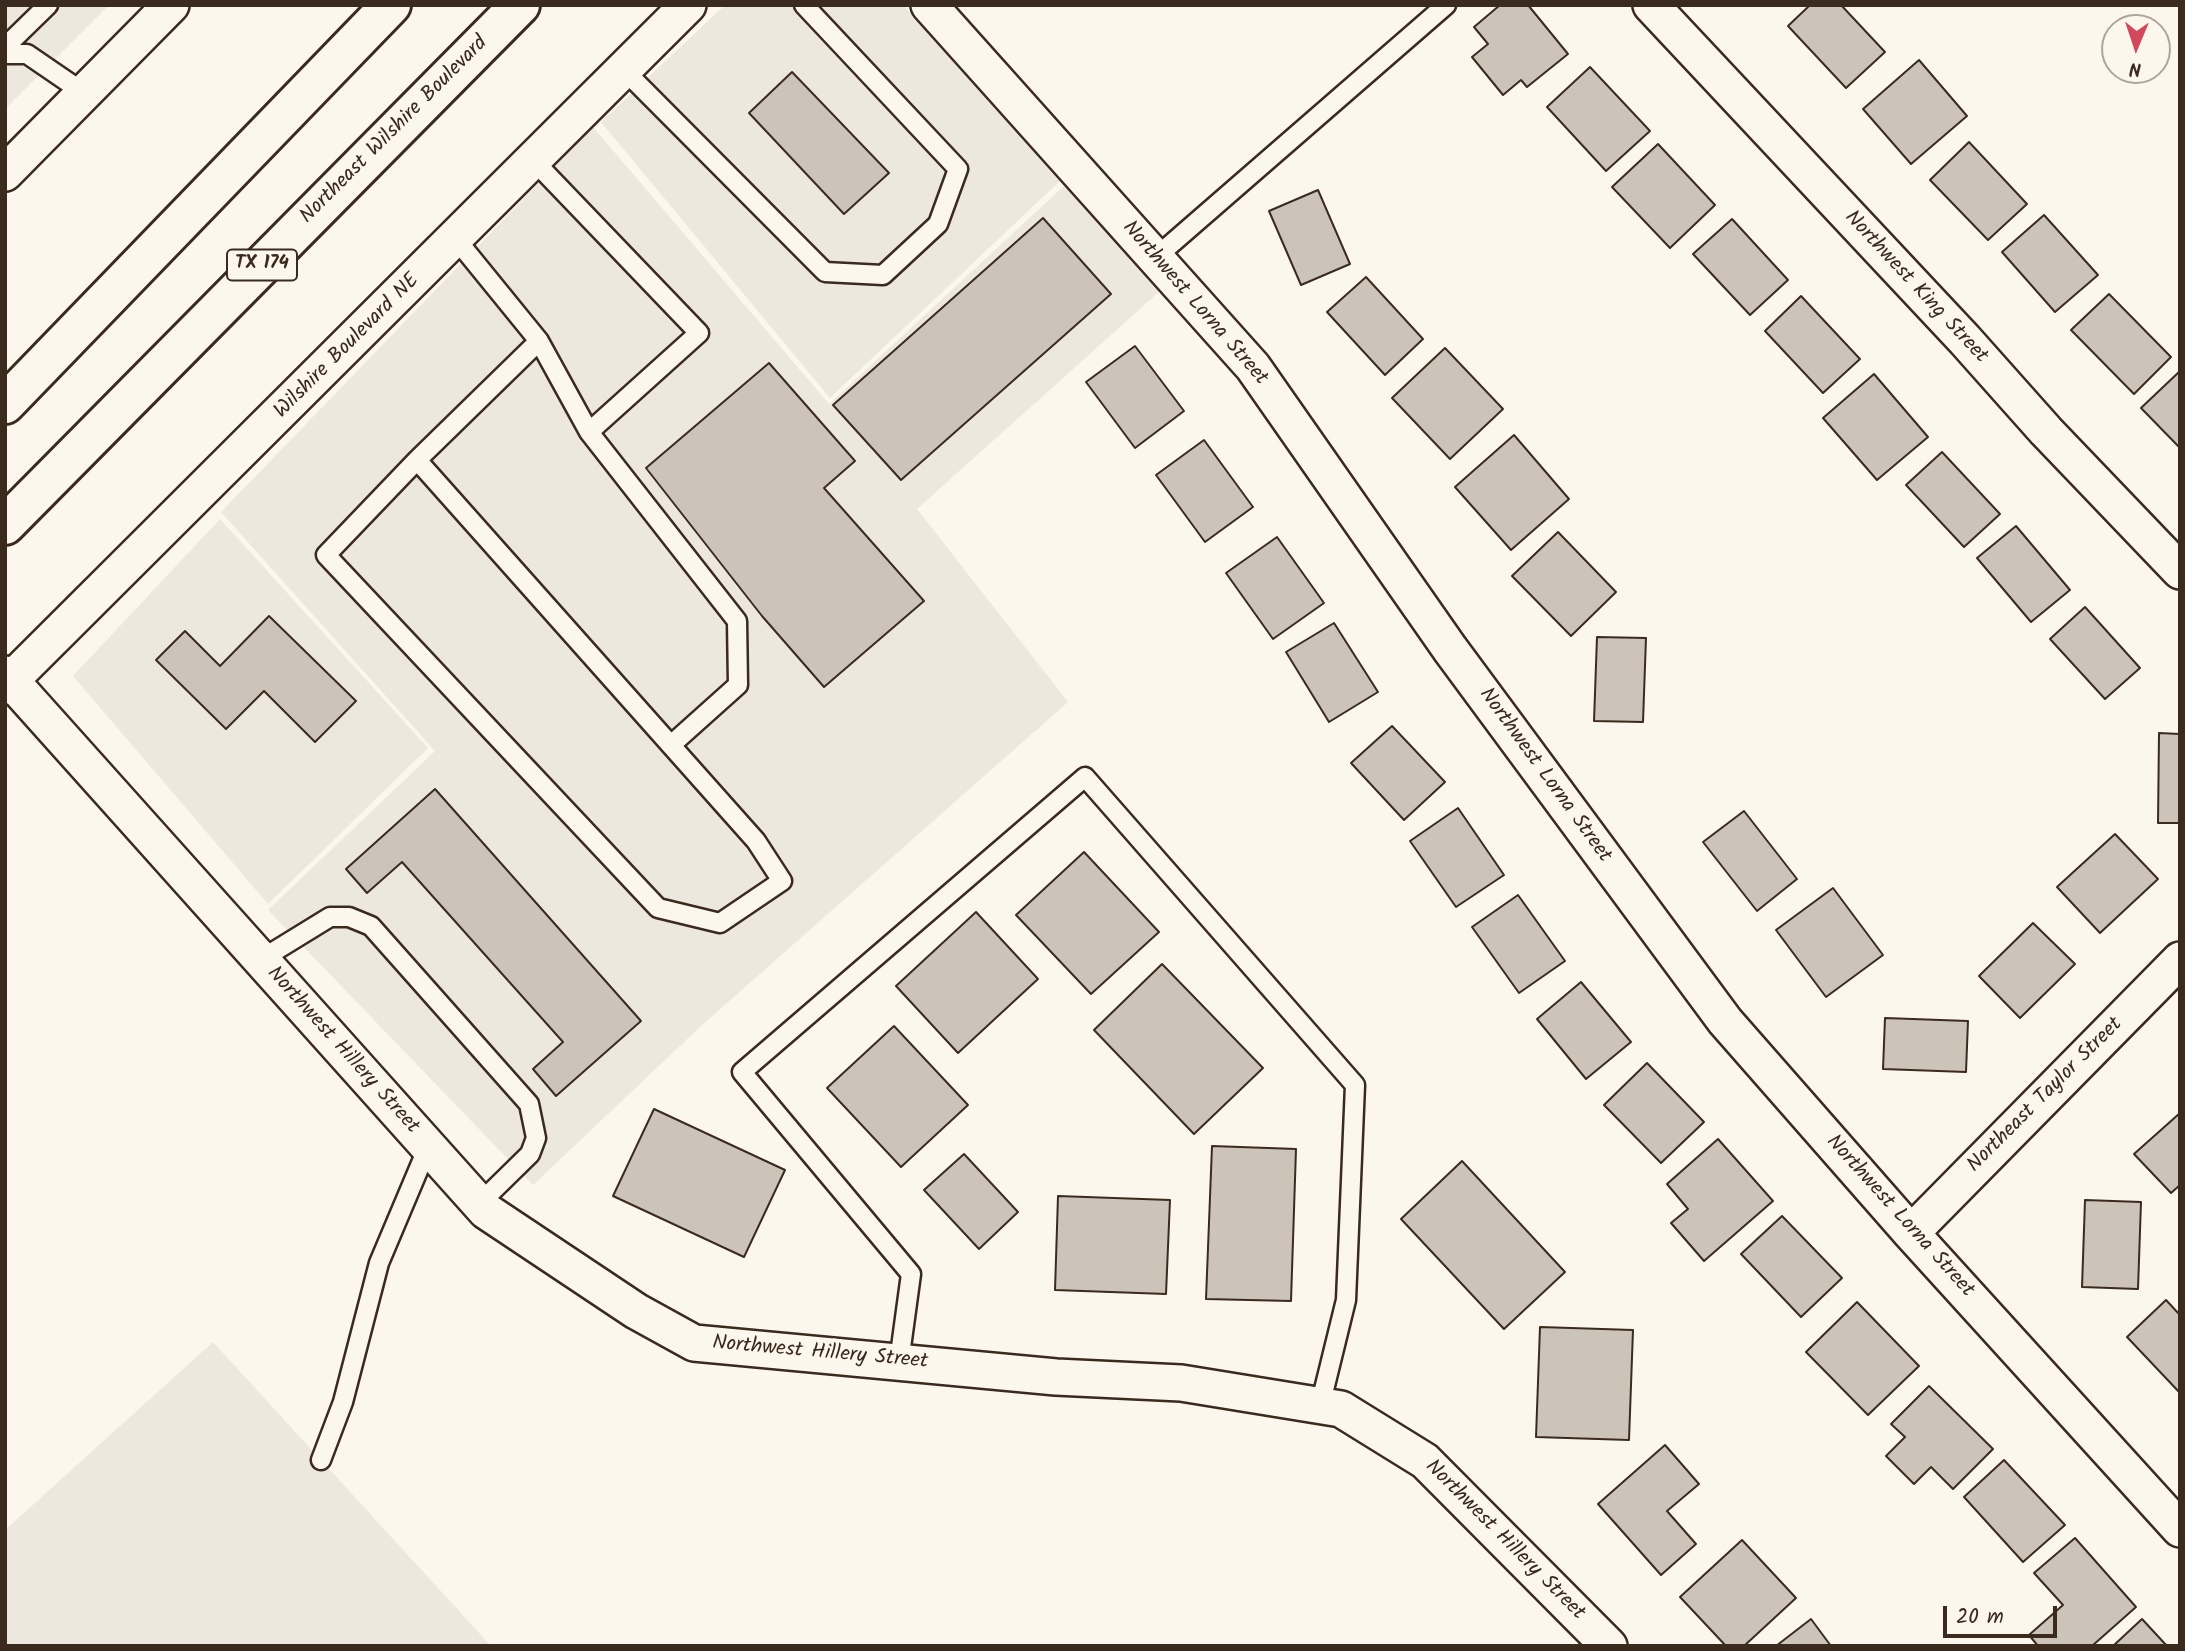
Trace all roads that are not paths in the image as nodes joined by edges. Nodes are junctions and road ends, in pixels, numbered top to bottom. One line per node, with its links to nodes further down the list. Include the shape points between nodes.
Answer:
1 (48, 5): 10 (lane)
2 (171, 5): 13 (street)
3 (391, 5): 19 (main road)
4 (520, 5): 22 (main road, Northeast Wilshire Boulevard / TX 174)
5 (688, 5): 12 (street, Wilshire Boulevard NE)
6 (804, 5): 12 (lane, via 958,169 938,224 883,275 825,272)
7 (929, 5): 17 (street, Northwest Lorna Street)
8 (1446, 5): 17 (lane)
9 (1651, 5): 23 (street, Northwest King Street)
10 (5, 47)
11 (5, 54): 13 (lane, via 27,54)
12 (624, 69): 14 (street, Wilshire Boulevard NE)
13 (84, 93): 15 (street)
14 (534, 160): 16 (street, Wilshire Boulevard NE); 20 (lane, via 699,333)
15 (5, 173)
16 (456, 239): 18 (lane); 24 (street, Wilshire Boulevard NE)
17 (1156, 258): 30 (street, Northwest Lorna Street, via 1253,367 1450,649 1726,1021)
18 (539, 341): 20 (lane); 21 (lane)
19 (5, 404)
20 (589, 432): 25 (lane, via 737,621 738,685)
21 (417, 460): 25 (lane); 25 (lane, via 326,555 658,908 720,923 782,881 756,841)
22 (5, 525)
23 (2180, 571)
24 (7, 680): 26 (street, Northwest Hillery Street)
25 (671, 745)
26 (260, 960): 28 (street, Northwest Hillery Street); 29 (lane, via 330,917 349,917 371,926 529,1104 536,1138 530,1154)
27 (2180, 960): 30 (street, Northeast Taylor Street)
28 (428, 1147): 29 (street, Northwest Hillery Street); 33 (lane, via 379,1263 343,1402)
29 (479, 1204): 31 (street, Northwest Hillery Street, via 636,1311 694,1343)
30 (1911, 1233): 34 (street, Northwest Lorna Street)
31 (899, 1362): 32 (street, Northwest Hillery Street, via 1181,1383); 32 (lane, via 911,1274 742,1072 1085,778 1354,1085 1346,1300)
32 (1320, 1406): 35 (street, Northwest Hillery Street, via 1341,1409 1425,1461)
33 (321, 1460)
34 (2180, 1529)
35 (1609, 1646)

